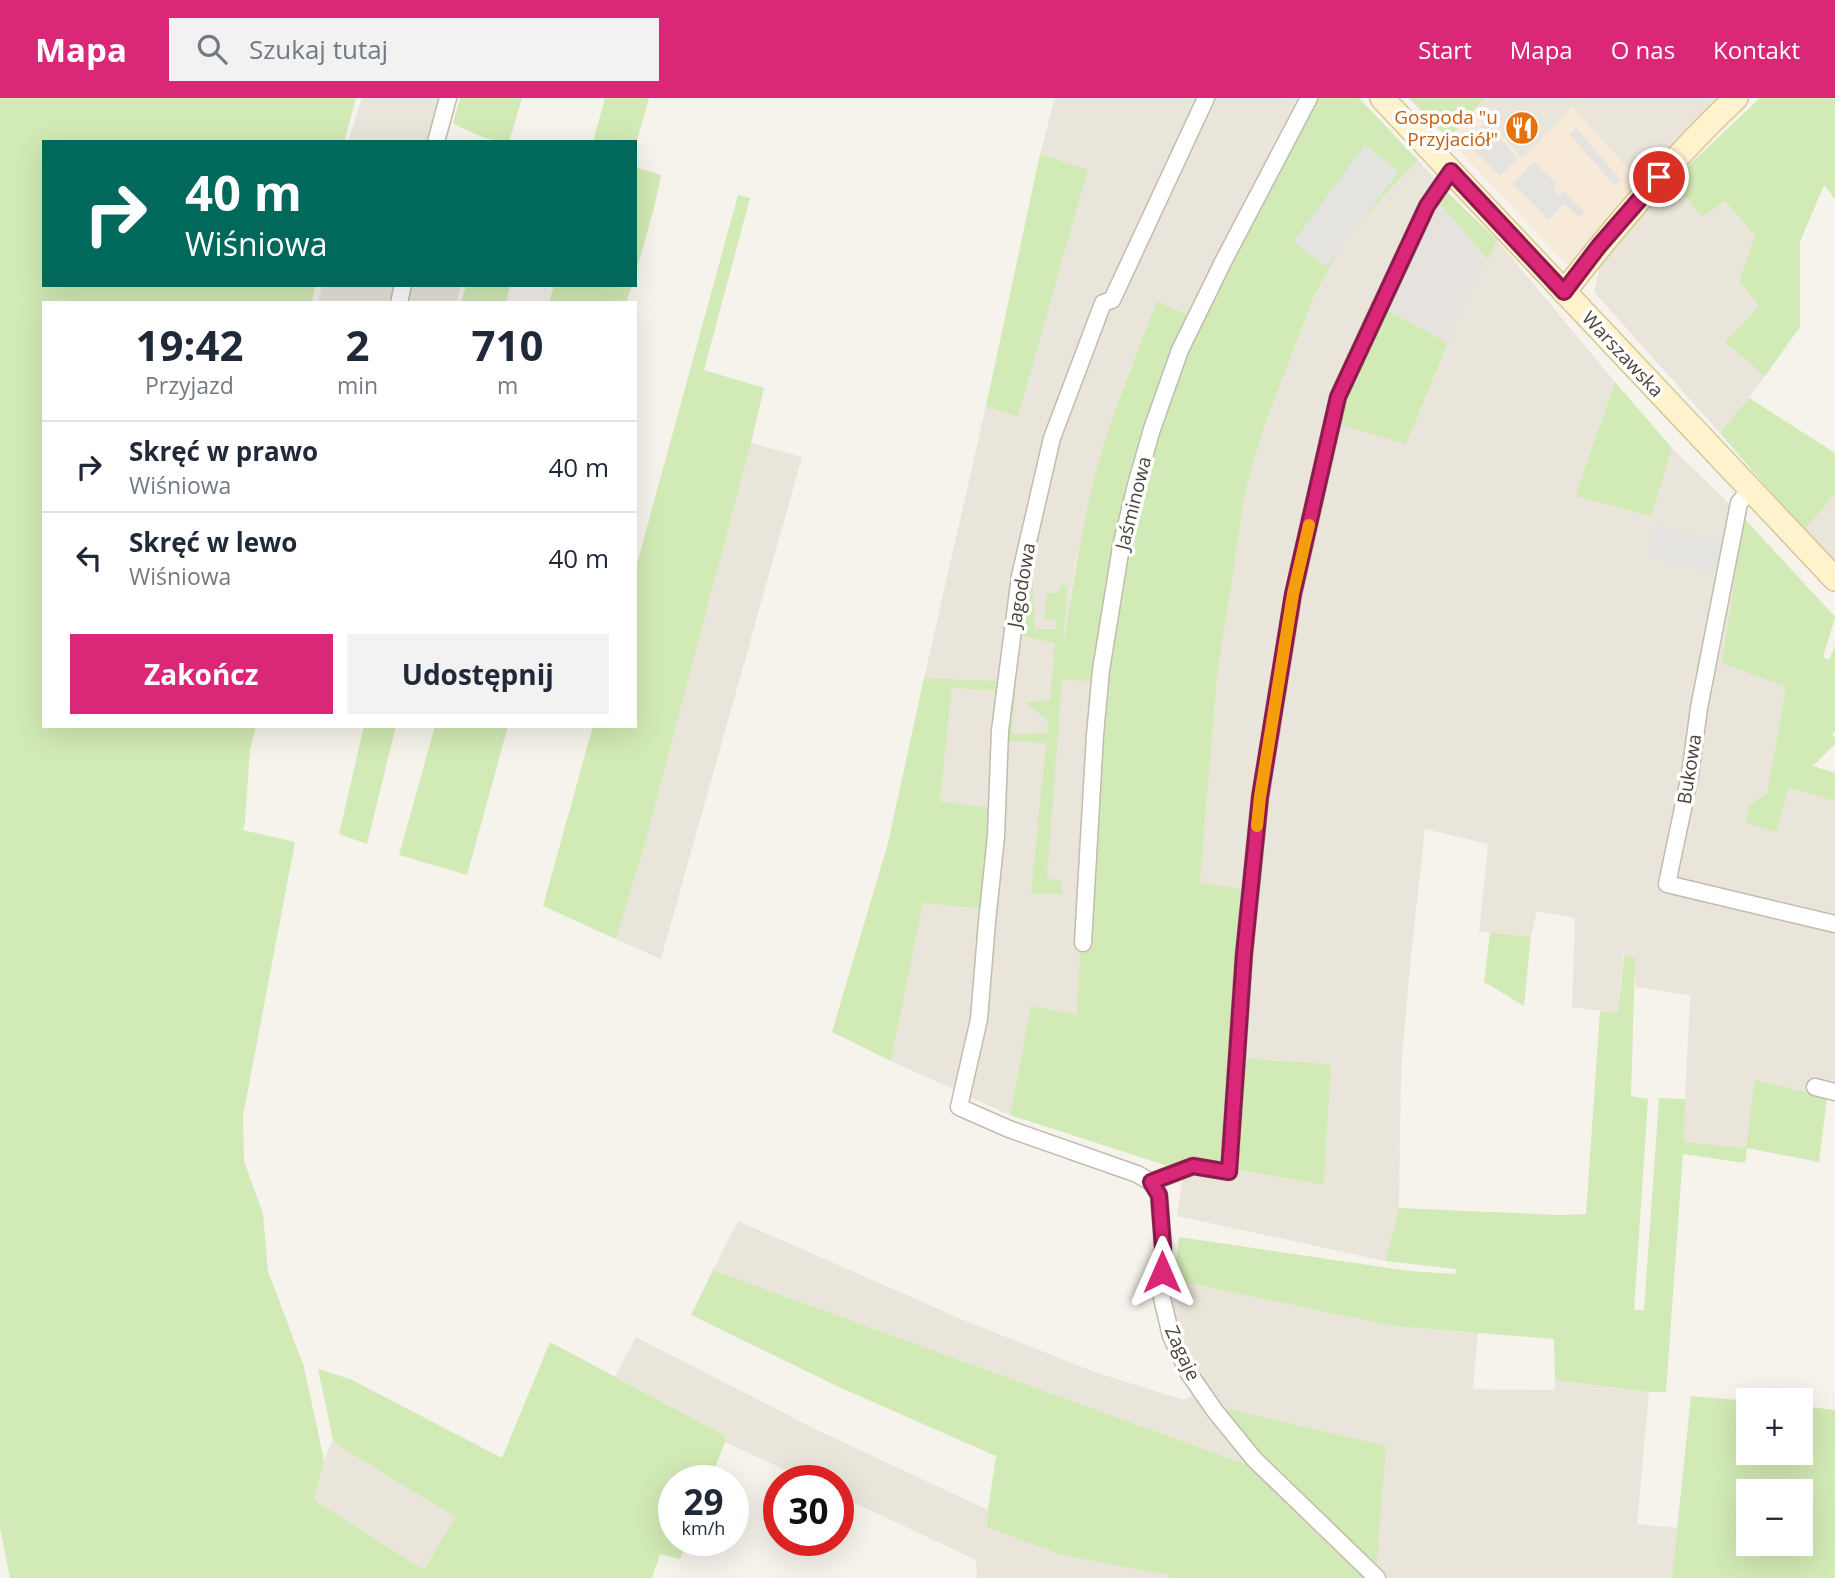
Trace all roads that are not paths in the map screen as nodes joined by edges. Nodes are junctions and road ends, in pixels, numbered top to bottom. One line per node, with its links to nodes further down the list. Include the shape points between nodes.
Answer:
1 (448, 98): 6 (street)
2 (1206, 98): 15 (street, Jagodowa, via 1112,300 1103,303 1052,438 1020,576 1000,731 996,836 979,1019 959,1107)
3 (1309, 98): 12 (street, Jaśminowa, via 1186,338 1136,485 1101,670)
4 (1382, 98): 7 (main road, Warszawska)
5 (1736, 98): 8 (main road, via 1637,201)
6 (437, 140)
7 (1451, 171): 8 (main road, Warszawska); 15 (street, via 1427,206 1338,397 1293,594 1260,797 1229,1172 1193,1166)
8 (1564, 292): 9 (main road, Warszawska)
9 (1750, 489): 10 (main road, Warszawska); 11 (street, Bukowa, via 1739,503 1667,884)
10 (1835, 579)
11 (1835, 924)
12 (1083, 943)
13 (1815, 1087): 14 (street)
14 (1835, 1092)
15 (1151, 1182): 16 (street, Zagaje, via 1159,1195 1162,1298 1171,1336 1188,1371 1254,1459)
16 (1377, 1578)

